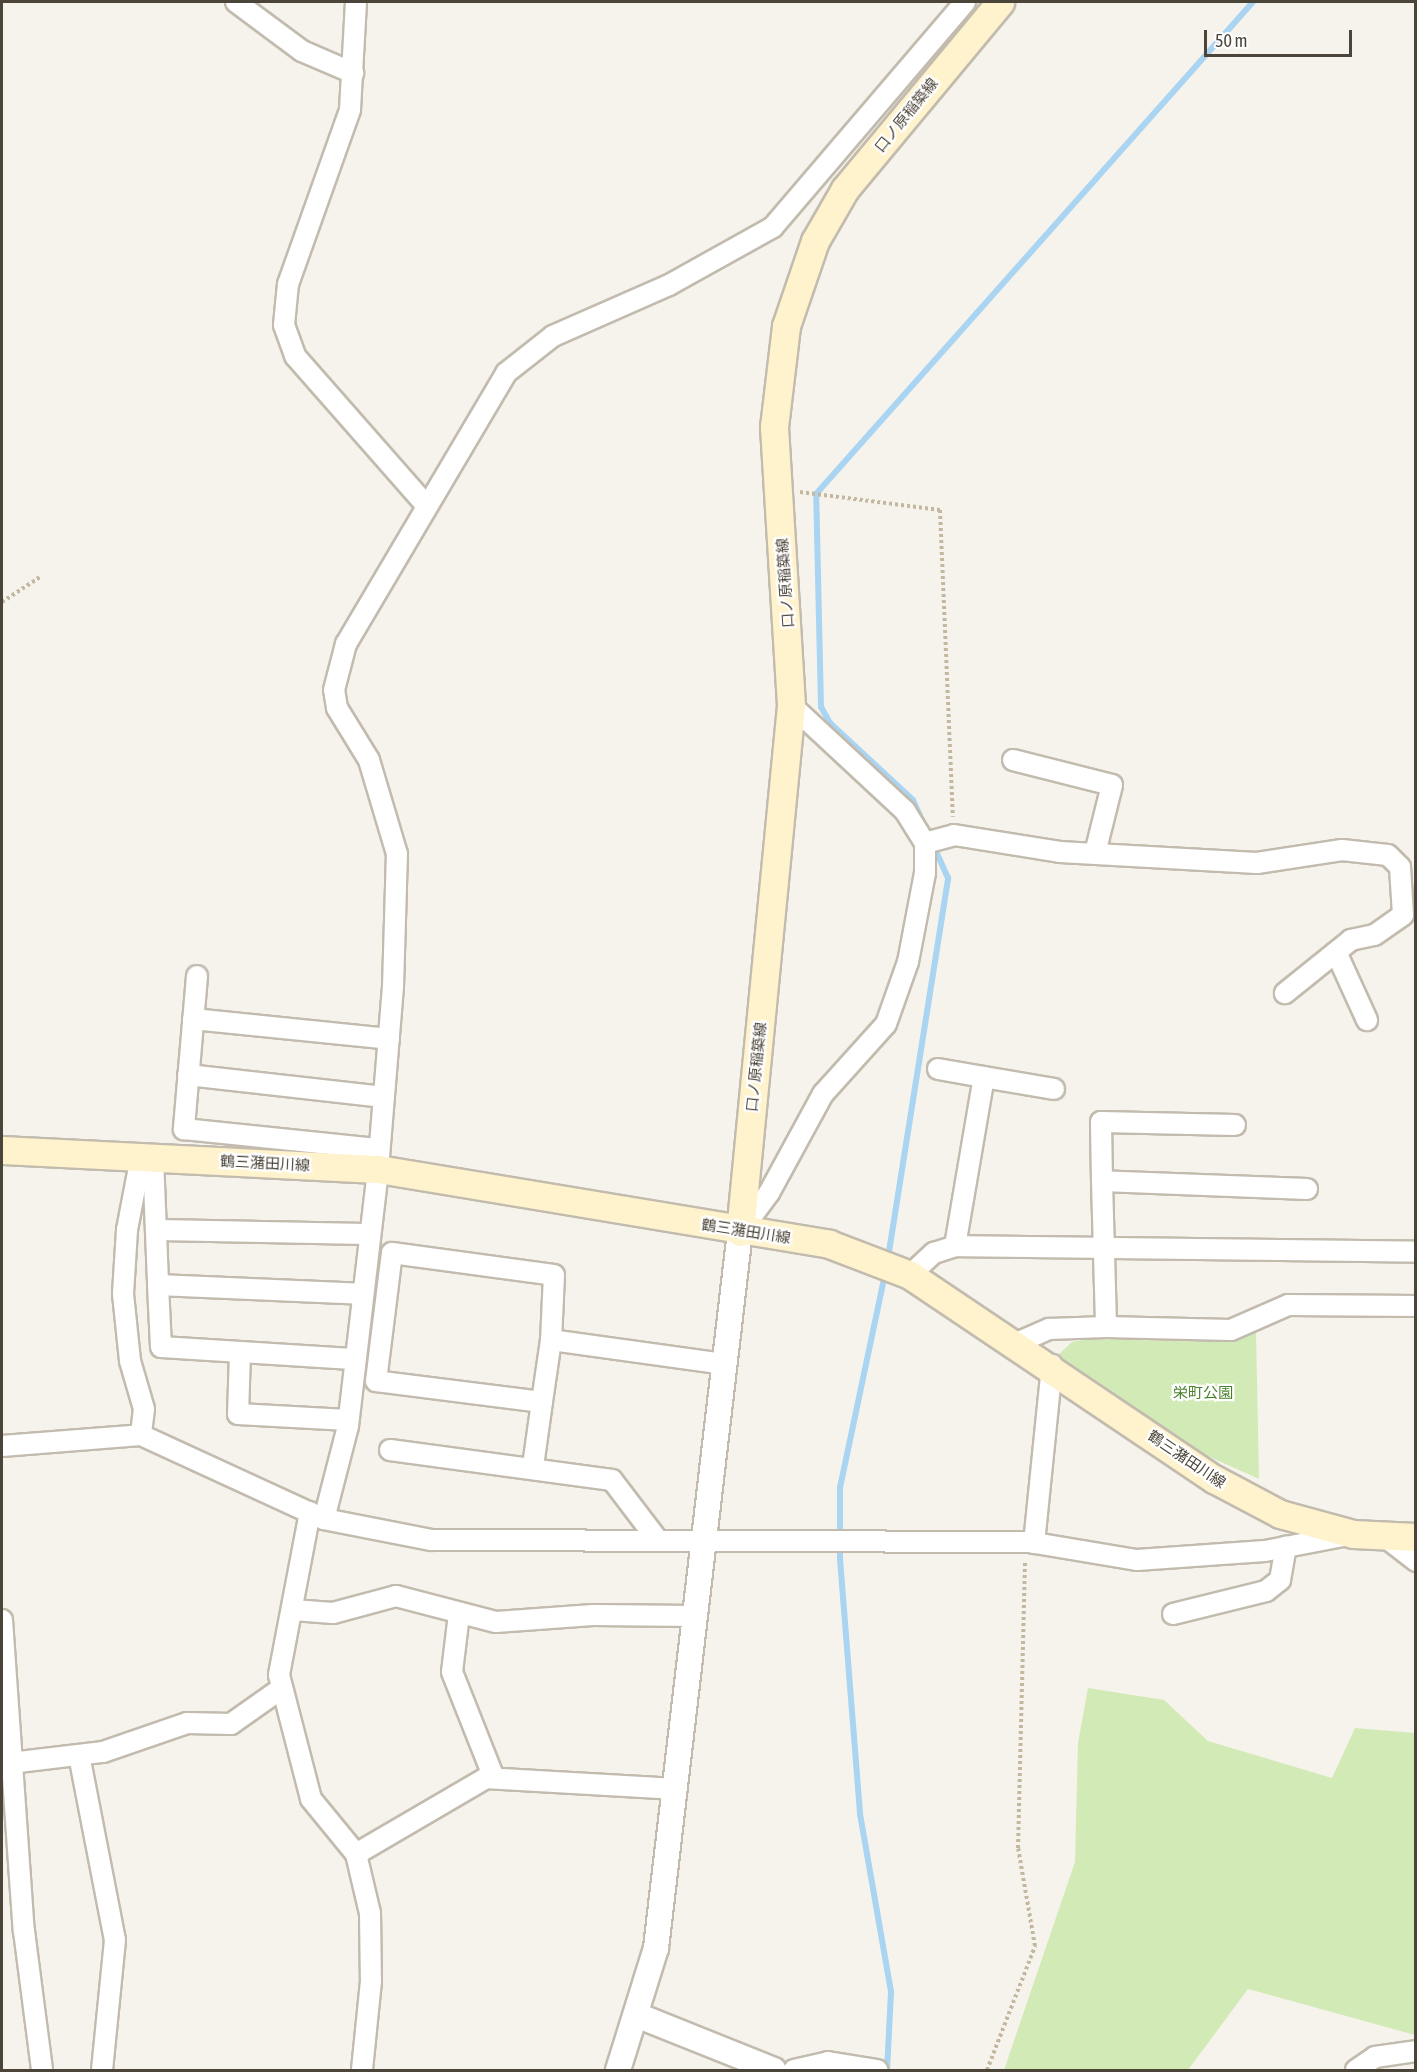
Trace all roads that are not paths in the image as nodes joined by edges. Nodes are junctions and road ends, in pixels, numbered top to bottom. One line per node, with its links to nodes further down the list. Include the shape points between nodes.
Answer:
1 (236, 2): 5 (street, via 302,51)
2 (356, 2): 5 (street)
3 (965, 2): 6 (street, via 773,227 669,285 527,351 506,373)
4 (1000, 2): 7 (main road, 口ノ原稲築線, via 845,189 814,242 795,286 777,376 778,490)
5 (353, 73): 6 (street, via 350,110 288,284 284,325 295,356)
6 (424, 504): 17 (street, via 346,644 334,690 337,708 372,770 397,854)
7 (791, 705): 9 (street, via 905,812); 30 (main road, 口ノ原稲築線)
8 (1013, 760): 10 (street, via 1112,785)
9 (925, 843): 10 (street, via 954,835); 30 (street, via 926,873 908,962 885,1024 823,1094 778,1177)
10 (1095, 853): 11 (street, via 1257,863 1370,850 1388,855 1400,867)
11 (1409, 917): 12 (street)
12 (1336, 952): 14 (street); 16 (street)
13 (196, 976): 15 (street)
14 (1285, 993)
15 (193, 1019): 17 (street); 19 (street)
16 (1367, 1020)
17 (389, 1039): 22 (street)
18 (938, 1070): 20 (street)
19 (188, 1075): 22 (street); 26 (street, via 184,1129)
20 (984, 1077): 21 (street); 32 (street)
21 (1054, 1089)
22 (384, 1096): 26 (street)
23 (1235, 1125): 27 (street, via 1101,1122)
24 (2, 1150): 25 (main road, 鶴三潴田川線)
25 (147, 1157): 26 (main road, 鶴三潴田川線); 29 (street); 48 (street, via 127,1230 123,1294 130,1361 144,1409)
26 (378, 1159): 30 (main road, 鶴三潴田川線); 31 (street)
27 (1102, 1182): 28 (street); 33 (street)
28 (1306, 1189)
29 (156, 1230): 31 (street); 36 (street)
30 (740, 1232): 35 (main road, 鶴三潴田川線, via 829,1244); 44 (street)
31 (369, 1234): 37 (street)
32 (955, 1246): 33 (street); 35 (street, via 934,1253)
33 (1104, 1247): 34 (street); 39 (street)
34 (1416, 1251)
35 (910, 1275): 41 (main road, 鶴三潴田川線)
36 (158, 1285): 37 (street); 42 (street, via 161,1347)
37 (361, 1294): 43 (street)
38 (1416, 1306): 39 (street, via 1288,1305 1231,1330)
39 (1106, 1327): 41 (street, via 1049,1329)
40 (551, 1340): 44 (street); 46 (street); 46 (street, via 554,1275 392,1253 376,1381)
41 (1017, 1343): 45 (main road, 鶴三潴田川線)
42 (240, 1352): 43 (street); 47 (street, via 238,1414)
43 (352, 1359): 47 (street)
44 (724, 1364): 57 (street)
45 (1052, 1365): 53 (main road, 鶴三潴田川線, via 1214,1479 1280,1514); 58 (street)
46 (542, 1402): 51 (street)
47 (348, 1420): 52 (street)
48 (141, 1435): 49 (street); 52 (street)
49 (2, 1446)
50 (390, 1450): 51 (street)
51 (534, 1466): 56 (street, via 612,1480)
52 (317, 1516): 56 (street, via 431,1540); 61 (street)
53 (1353, 1534): 54 (main road, 鶴三潴田川線); 59 (street)
54 (1384, 1536): 55 (main road, 鶴三潴田川線); 60 (street)
55 (1416, 1537)
56 (657, 1539): 57 (street)
57 (703, 1539): 58 (street); 64 (street)
58 (1030, 1543): 59 (street, via 1137,1560)
59 (1286, 1547): 63 (street, via 1280,1580 1266,1590)
60 (1416, 1562)
61 (293, 1610): 62 (street, via 333,1613 396,1596); 67 (street, via 280,1655)
62 (459, 1614): 64 (street, via 506,1623 593,1615); 70 (street, via 452,1672)
63 (1173, 1614)
64 (695, 1616): 71 (street)
65 (2, 1620): 66 (street)
66 (3, 1645): 69 (street)
67 (282, 1688): 68 (street, via 231,1724 187,1723); 72 (street, via 311,1799)
68 (80, 1755): 69 (street); 76 (street, via 115,1940)
69 (8, 1764): 75 (street)
70 (494, 1778): 71 (street); 72 (street)
71 (676, 1789): 73 (street, via 656,1948)
72 (356, 1854): 77 (street, via 370,1913 371,1981)
73 (639, 2016): 78 (street); 79 (street)
74 (1416, 2051): 82 (street, via 1375,2057)
75 (42, 2070)
76 (102, 2070)
77 (362, 2070)
78 (618, 2070)
79 (774, 2070)
80 (794, 2070): 81 (street, via 828,2062)
81 (877, 2070)
82 (1356, 2070)

